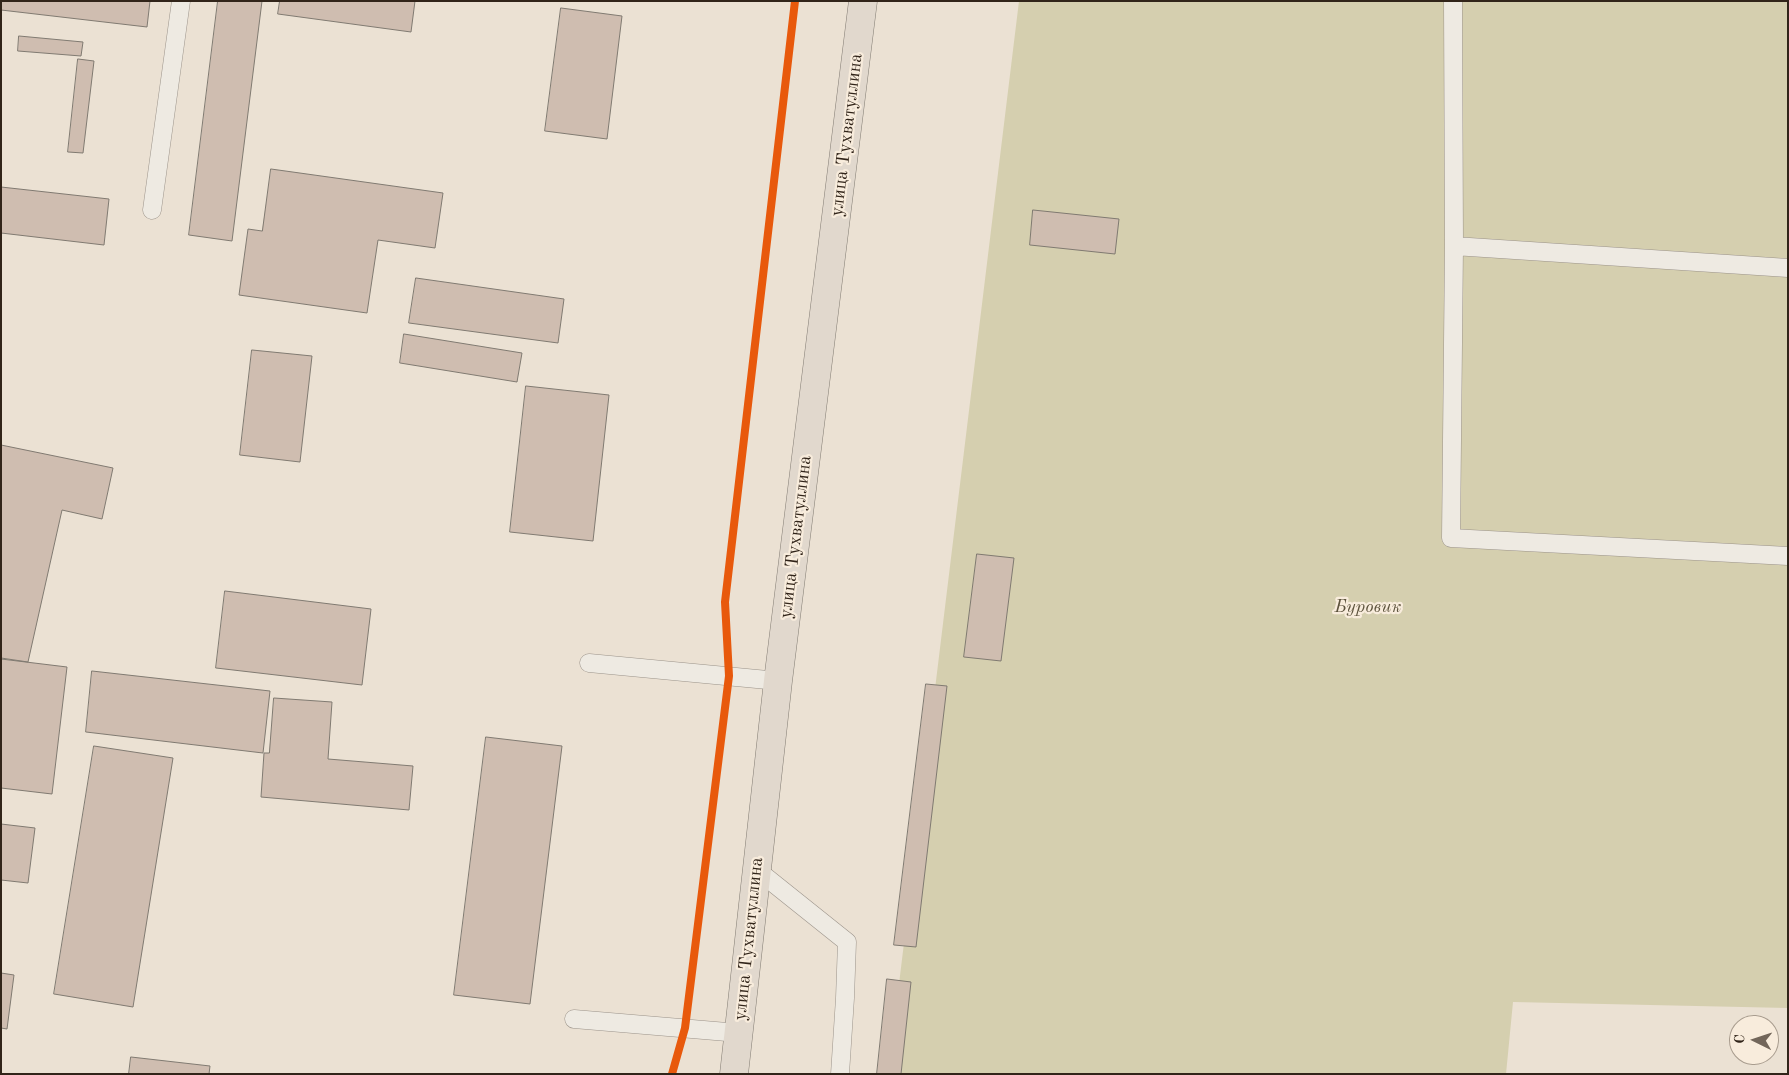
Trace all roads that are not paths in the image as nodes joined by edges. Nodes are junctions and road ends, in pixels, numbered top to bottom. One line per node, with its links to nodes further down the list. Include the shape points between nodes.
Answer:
1 (181, 1): 4 (lane)
2 (863, 1): 9 (main road, улица Тухватуллина)
3 (1453, 1): 5 (lane)
4 (152, 210)
5 (1454, 246): 6 (lane); 7 (lane, via 1451,538)
6 (1788, 268)
7 (1788, 556)
8 (589, 663): 9 (lane)
9 (778, 681): 10 (main road, улица Тухватуллина)
10 (757, 870): 12 (main road, улица Тухватуллина); 14 (lane, via 847,942)
11 (574, 1019): 12 (lane)
12 (738, 1033): 13 (main road, улица Тухватуллина)
13 (734, 1074)
14 (840, 1074)

